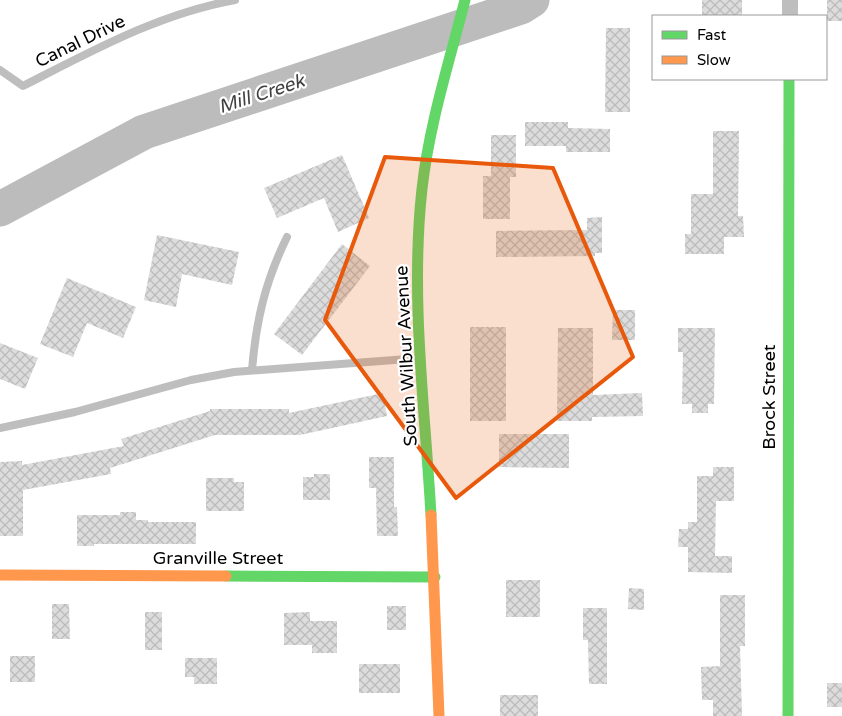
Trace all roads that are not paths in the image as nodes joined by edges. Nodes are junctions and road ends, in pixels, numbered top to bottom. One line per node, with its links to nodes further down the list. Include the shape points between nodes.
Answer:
1 (235, 0): 5 (lane, Canal Drive, via 203,6 148,24 23,86)
2 (465, 0): 8 (street, South Wilbur Avenue, via 429,143 422,190 418,280)
3 (790, 0): 4 (street)
4 (790, 15)
5 (0, 70)
6 (789, 80): 14 (street, Brock Street)
7 (287, 237): 9 (lane, via 261,302)
8 (422, 358): 9 (lane); 12 (street, South Wilbur Avenue)
9 (252, 370): 10 (lane, via 191,380 75,412)
10 (0, 428)
11 (0, 575): 12 (street, Granville Street)
12 (435, 577): 13 (street, South Wilbur Avenue)
13 (439, 716)
14 (788, 716)

